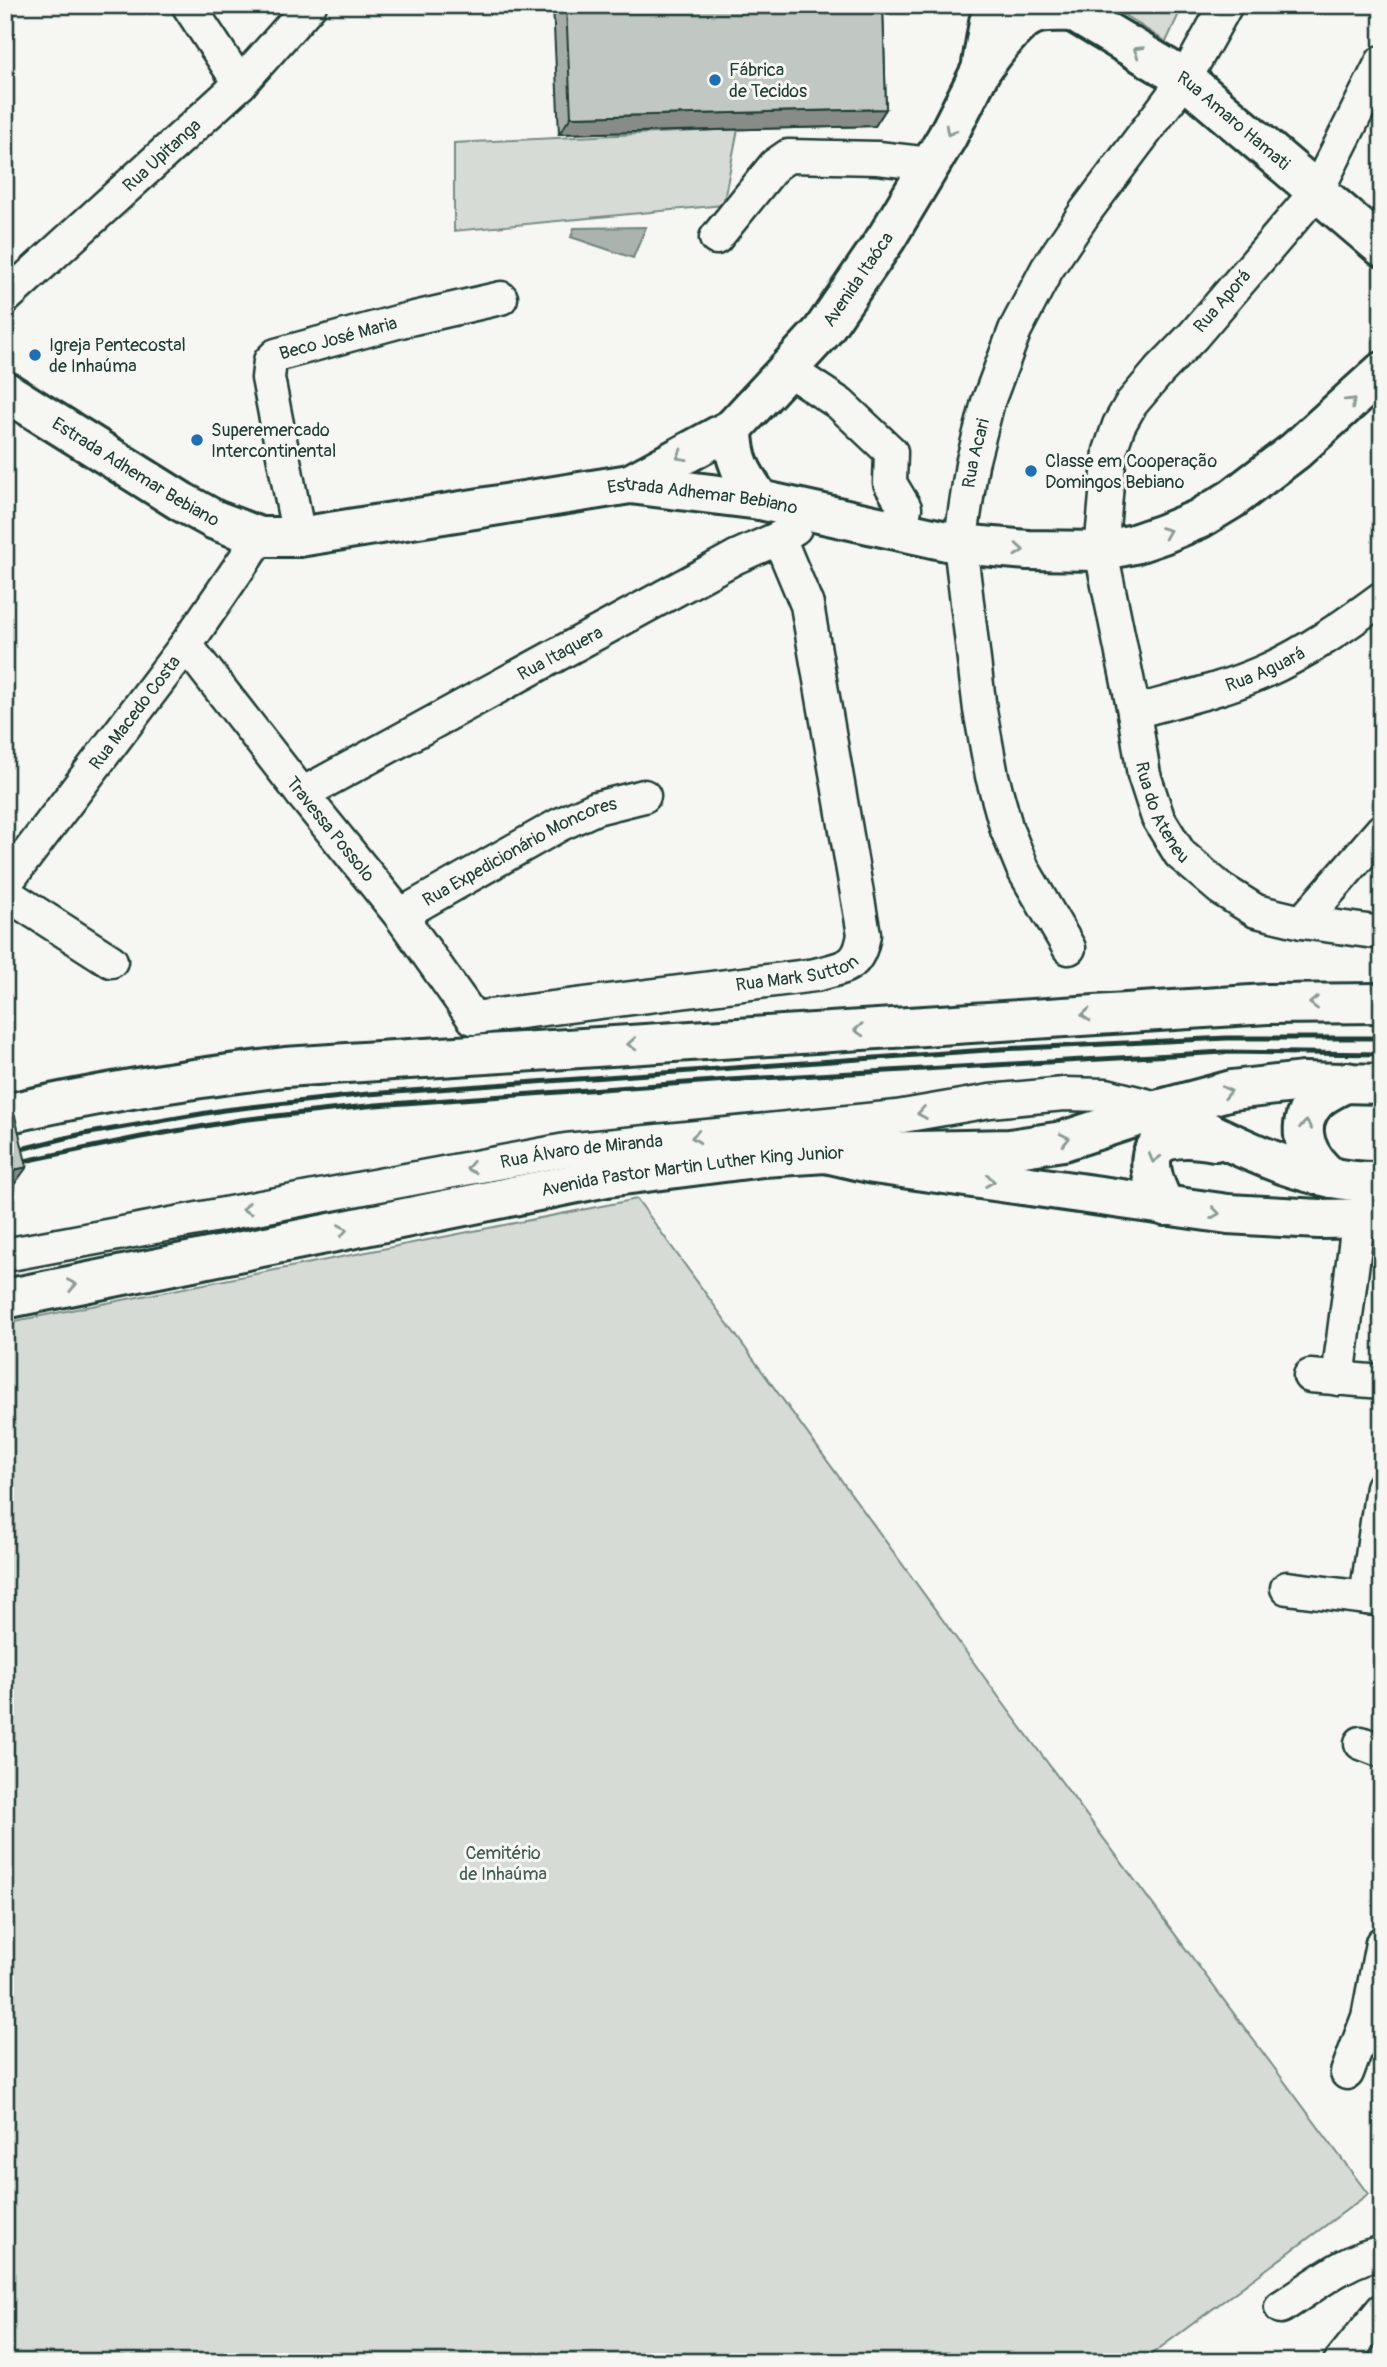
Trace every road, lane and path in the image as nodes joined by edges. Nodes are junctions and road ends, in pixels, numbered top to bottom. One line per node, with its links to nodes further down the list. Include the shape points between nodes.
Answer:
1 (188, 5): 9 (street)
2 (310, 5): 9 (street, Rua Upitanga)
3 (995, 5): 7 (main road, Avenida Itaóca)
4 (1226, 5): 8 (street, Rua Acari)
5 (1069, 9): 7 (main road, via 1028,16); 8 (main road, Rua Amaro Hamati, one-way to 5)
6 (1382, 62): 11 (street, Rua Aporá)
7 (981, 70): 10 (main road, Avenida Itaóca, one-way to 10)
8 (1185, 79): 11 (main road, Rua Amaro Hamati); 27 (street, Rua Acari, via 1086,211 1047,269 1015,330 988,402 972,464)
9 (240, 84): 14 (street, Rua Upitanga)
10 (930, 164): 12 (street, via 788,156 775,164); 16 (main road, Avenida Itaóca, via 822,332)
11 (1317, 191): 13 (main road, Rua Amaro Hamati); 28 (street, Rua Aporá, via 1153,378 1118,425 1110,451)
12 (716, 238)
13 (1382, 247)
14 (5, 298)
15 (500, 298): 25 (street, Beco José Maria, via 388,324 270,360 268,378)
16 (787, 369): 19 (main road, Avenida Itaóca); 23 (street, via 840,404 891,452 890,482 905,508)
17 (1382, 372): 28 (main road, Estrada Adhemar Bebiano, one-way to 17, via 1163,534 1232,499 1295,451)
18 (7, 395): 24 (main road, Estrada Adhemar Bebiano, via 182,502)
19 (733, 428): 20 (main road, Avenida Itaóca, one-way to 20); 21 (main road, via 736,461)
20 (630, 484): 21 (main road, Estrada Adhemar Bebiano); 25 (main road, Estrada Adhemar Bebiano)
21 (760, 500): 22 (main road, Estrada Adhemar Bebiano); 26 (street)
22 (820, 512): 23 (main road, Estrada Adhemar Bebiano); 26 (street, Rua Itaquera)
23 (901, 531): 27 (main road, Estrada Adhemar Bebiano)
24 (260, 537): 25 (main road, Estrada Adhemar Bebiano); 30 (street, Rua Macedo Costa)
25 (299, 537)
26 (767, 543): 32 (street, Rua Itaquera); 43 (street, Rua Mark Sutton, via 807,606 861,906 862,951 849,965 815,975)
27 (960, 544): 28 (main road, Estrada Adhemar Bebiano, one-way to 28); 40 (street, Rua Acari, via 992,776 1023,869)
28 (1101, 551): 31 (street, Rua do Ateneu)
29 (1382, 598): 31 (street, Rua Aguará, via 1325,639 1262,672)
30 (186, 645): 32 (street, Travessa Possolo); 35 (street, Rua Macedo Costa)
31 (1134, 712): 38 (street, Rua do Ateneu, via 1154,807 1180,854 1256,911)
32 (302, 794): 37 (street, Travessa Possolo)
33 (644, 796): 37 (street, Rua Expedicionário Moncores, via 596,808 559,825)
34 (1382, 830): 38 (street)
35 (5, 884)
36 (5, 893): 41 (street)
37 (400, 915): 43 (street, Travessa Possolo)
38 (1302, 922): 39 (street, Rua do Ateneu)
39 (1382, 933)
40 (1069, 948)
41 (111, 961)
42 (1382, 1003): 46 (main road, one-way to 46, via 1267,1004 285,1067 119,1091)
43 (473, 1018)
44 (1365, 1083): 45 (main road, Avenida Pastor Martin Luther King Junior, one-way to 44, via 1267,1085); 49 (main road, one-way to 44, via 1309,1155 1303,1127 1307,1113 1315,1101)
45 (1161, 1109): 47 (main road); 48 (main road, Avenida Pastor Martin Luther King Junior, one-way to 45, via 1010,1149 1063,1140); 53 (street, Rua Álvaro de Miranda, one-way to 53, via 1106,1095 1064,1094 897,1117 566,1150)
46 (5, 1114)
47 (1234, 1145): 49 (main road, via 1288,1167); 51 (main road, one-way to 51, via 1189,1136 1165,1140 1157,1147 1151,1174)
48 (826, 1153): 51 (main road, one-way to 51); 54 (main road, Avenida Pastor Martin Luther King Junior, one-way to 48, via 607,1177)
49 (1332, 1178): 50 (main road)
50 (1382, 1182)
51 (1165, 1206): 52 (main road, one-way to 52, via 1320,1219)
52 (1373, 1233): 55 (street, via 1324,1377)
53 (5, 1255)
54 (5, 1298)
55 (1382, 1382)
56 (1382, 1487): 58 (street)
57 (1287, 1588): 58 (street)
58 (1374, 1599)
59 (1382, 1943): 60 (street, via 1367,2017)
60 (1347, 2073)
61 (1382, 2253): 62 (street, via 1355,2261)
62 (1281, 2307)
63 (1382, 2310): 65 (street)
64 (1382, 2320): 66 (street)
65 (1340, 2362)
66 (1362, 2362)

